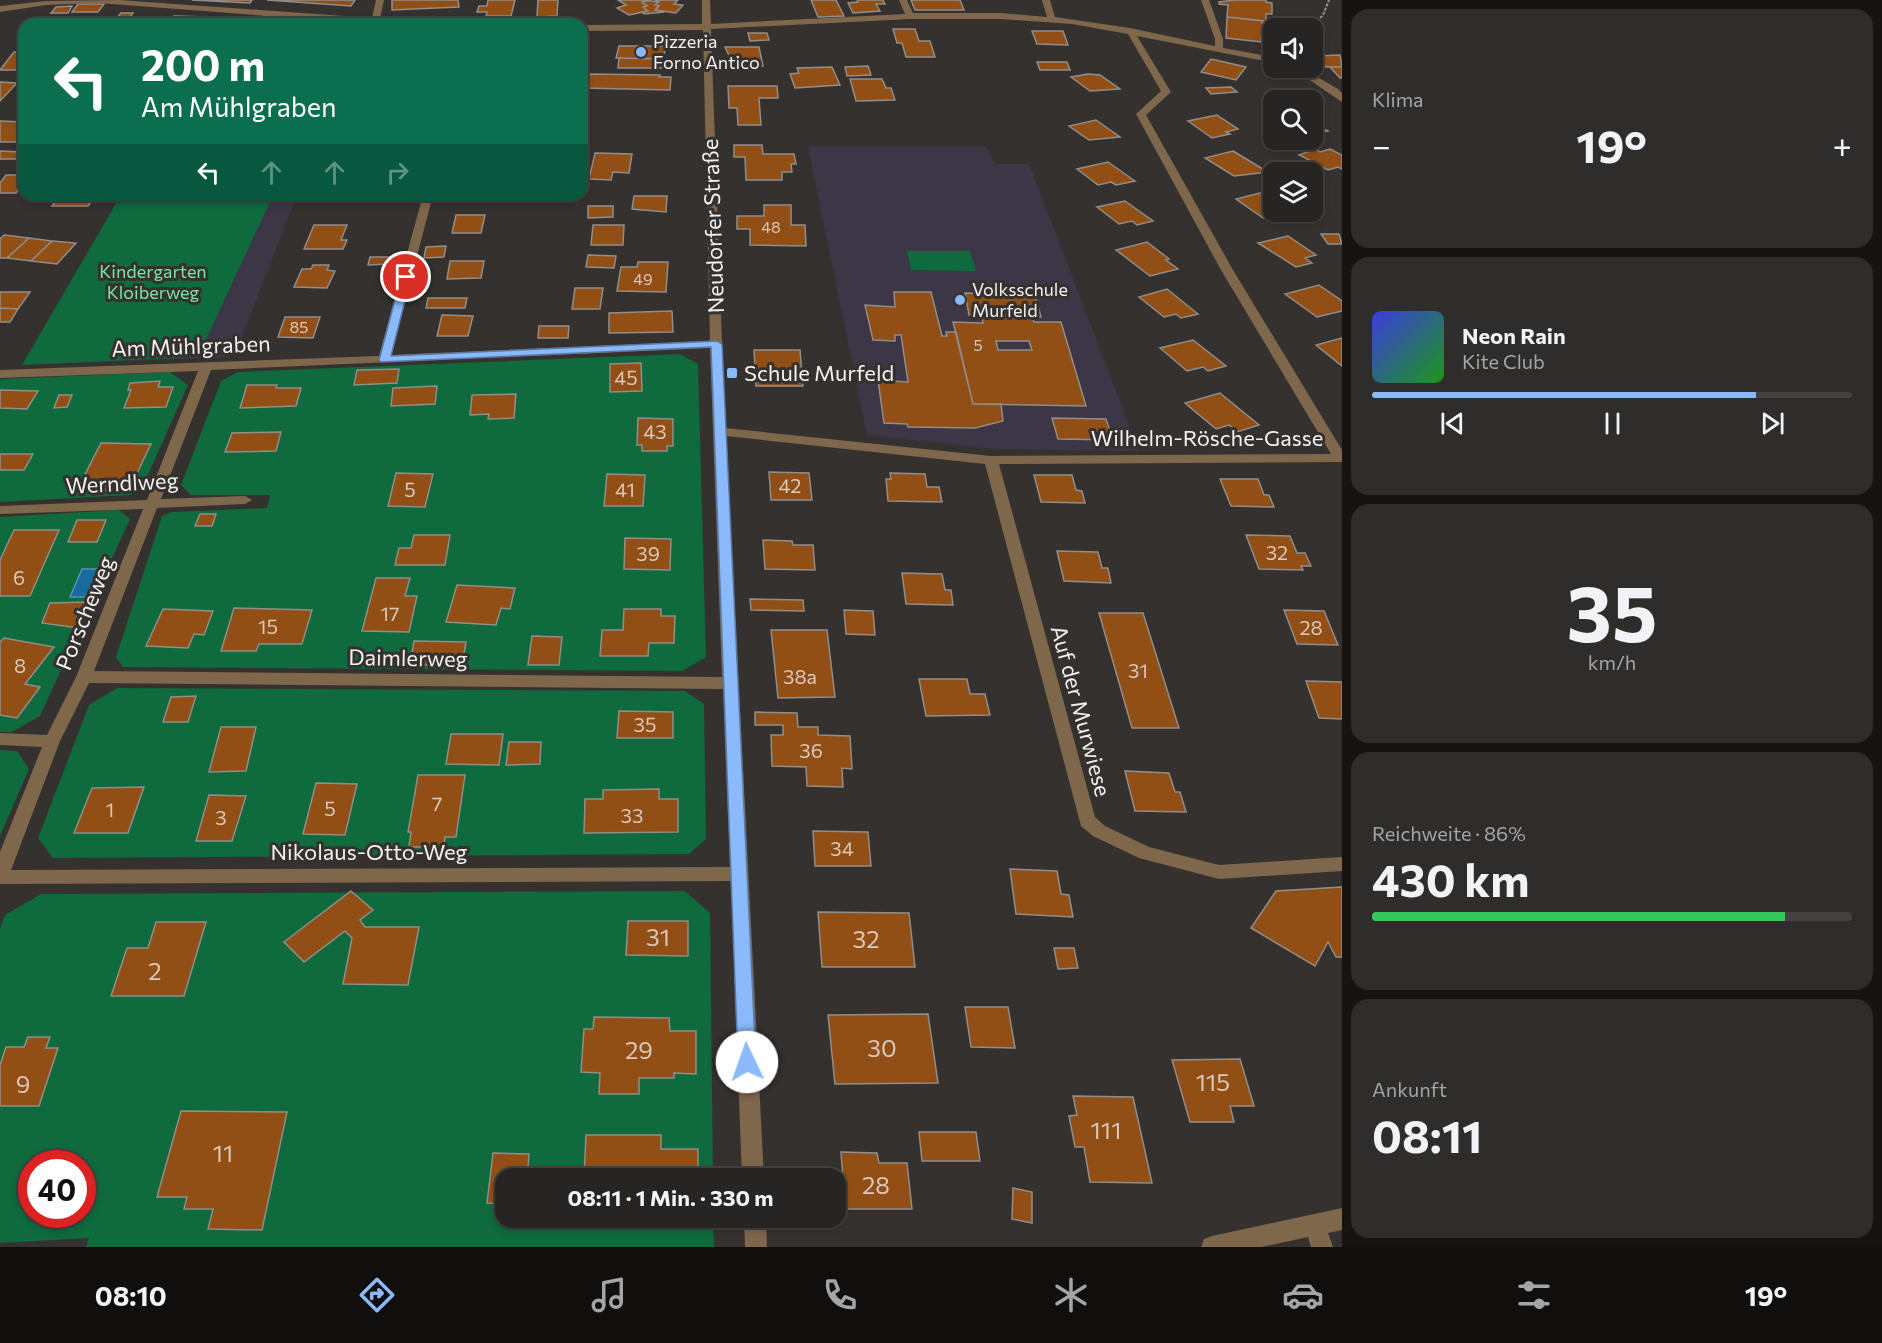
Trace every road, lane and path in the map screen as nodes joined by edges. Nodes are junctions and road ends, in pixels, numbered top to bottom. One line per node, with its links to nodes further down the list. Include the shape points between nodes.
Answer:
1 (380, 0): 10 (street)
2 (706, 0): 13 (street, Neudorfer Straße)
3 (903, 0): 8 (street)
4 (1046, 0): 12 (street)
5 (1205, 0): 16 (street)
6 (1329, 0): 11 (path)
7 (0, 9): 9 (street, via 99,1)
8 (910, 16): 12 (street); 13 (street)
9 (322, 18)
10 (376, 18)
11 (1320, 18)
12 (1052, 20): 15 (street)
13 (707, 27): 14 (street); 22 (street, Neudorfer Straße)
14 (588, 28)
15 (1130, 31): 16 (street); 27 (street, Wilhelm-Rösche-Gasse, via 1166,92 1141,114 1227,270)
16 (1219, 48): 17 (street)
17 (1263, 58)
18 (1315, 78): 19 (street)
19 (1339, 91): 20 (street)
20 (1342, 99)
21 (426, 201): 23 (street)
22 (717, 344): 23 (street, Am Mühlgraben); 26 (street, Neudorfer Straße)
23 (384, 360): 24 (street, Am Mühlgraben)
24 (206, 367): 25 (street, Am Mühlgraben); 30 (street, Porscheweg)
25 (0, 374)
26 (719, 432): 28 (street, Wilhelm-Rösche-Gasse); 33 (street, Neudorfer Straße)
27 (1341, 459): 28 (street, Wilhelm-Rösche-Gasse)
28 (991, 460): 36 (street, Auf der Murwiese, via 1087,821 1145,853 1219,872)
29 (245, 500): 30 (street, Werndlweg)
30 (154, 502): 31 (street, Werndlweg); 32 (street, Porscheweg)
31 (0, 510)
32 (84, 677): 33 (street, Daimlerweg); 35 (street, Porscheweg)
33 (731, 683): 37 (street, Neudorfer Straße)
34 (0, 739): 35 (street)
35 (52, 741): 38 (street, Porscheweg)
36 (1342, 864)
37 (738, 874): 38 (street, Nikolaus-Otto-Weg); 39 (street, Neudorfer Straße)
38 (0, 875)
39 (752, 1168)
40 (1342, 1219): 41 (street)
41 (1315, 1226): 44 (street); 45 (street)
42 (755, 1228): 43 (street)
43 (756, 1247)
44 (1212, 1247)
45 (1322, 1247)

